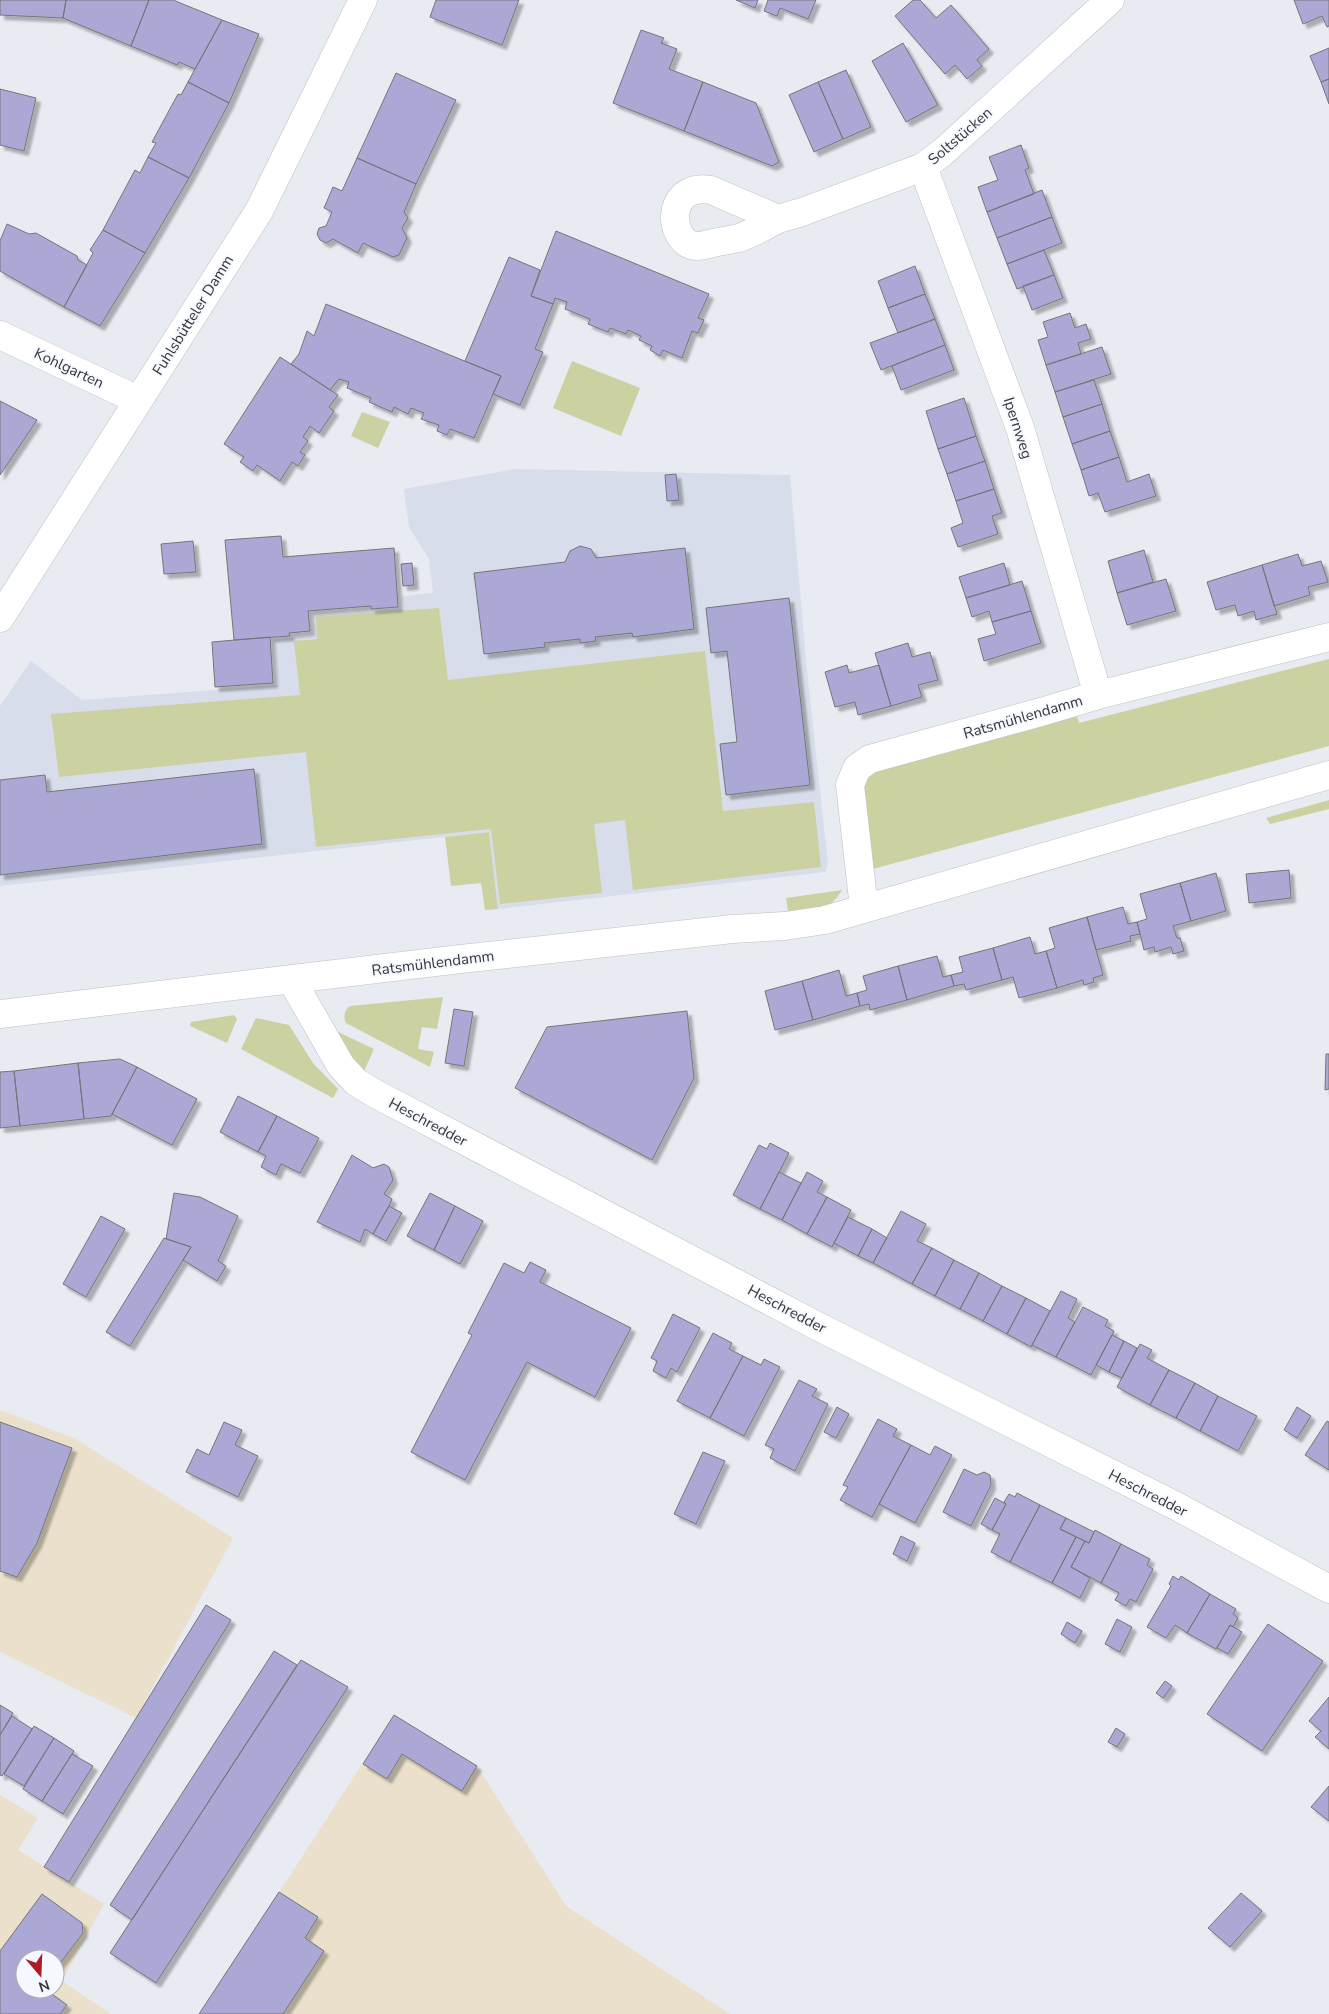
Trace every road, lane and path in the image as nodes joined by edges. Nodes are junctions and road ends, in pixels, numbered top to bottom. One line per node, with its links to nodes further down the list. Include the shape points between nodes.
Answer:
1 (363, 0): 6 (street, Fuhlsbütteler Damm, via 259,211)
2 (1110, 0): 3 (street, Soltstücken)
3 (923, 167): 4 (street, Soltstücken); 9 (street, Ipernweg, via 1020,428)
4 (778, 219)
5 (0, 335): 6 (street, Kohlgarten)
6 (138, 400): 7 (street, Fuhlsbütteler Damm)
7 (0, 618)
8 (1329, 637): 9 (street, Ratsmühlendamm)
9 (1098, 695): 11 (street, Ratsmühlendamm, via 870,758 857,768 850,785)
10 (1329, 775): 11 (street, Ratsmühlendamm)
11 (864, 908): 12 (street, Ratsmühlendamm, via 824,920 785,926 644,938)
12 (291, 979): 13 (street, Ratsmühlendamm); 14 (street, Heschredder, via 341,1066 356,1082 374,1093 821,1328 1178,1507)
13 (0, 1014)
14 (1329, 1589)

